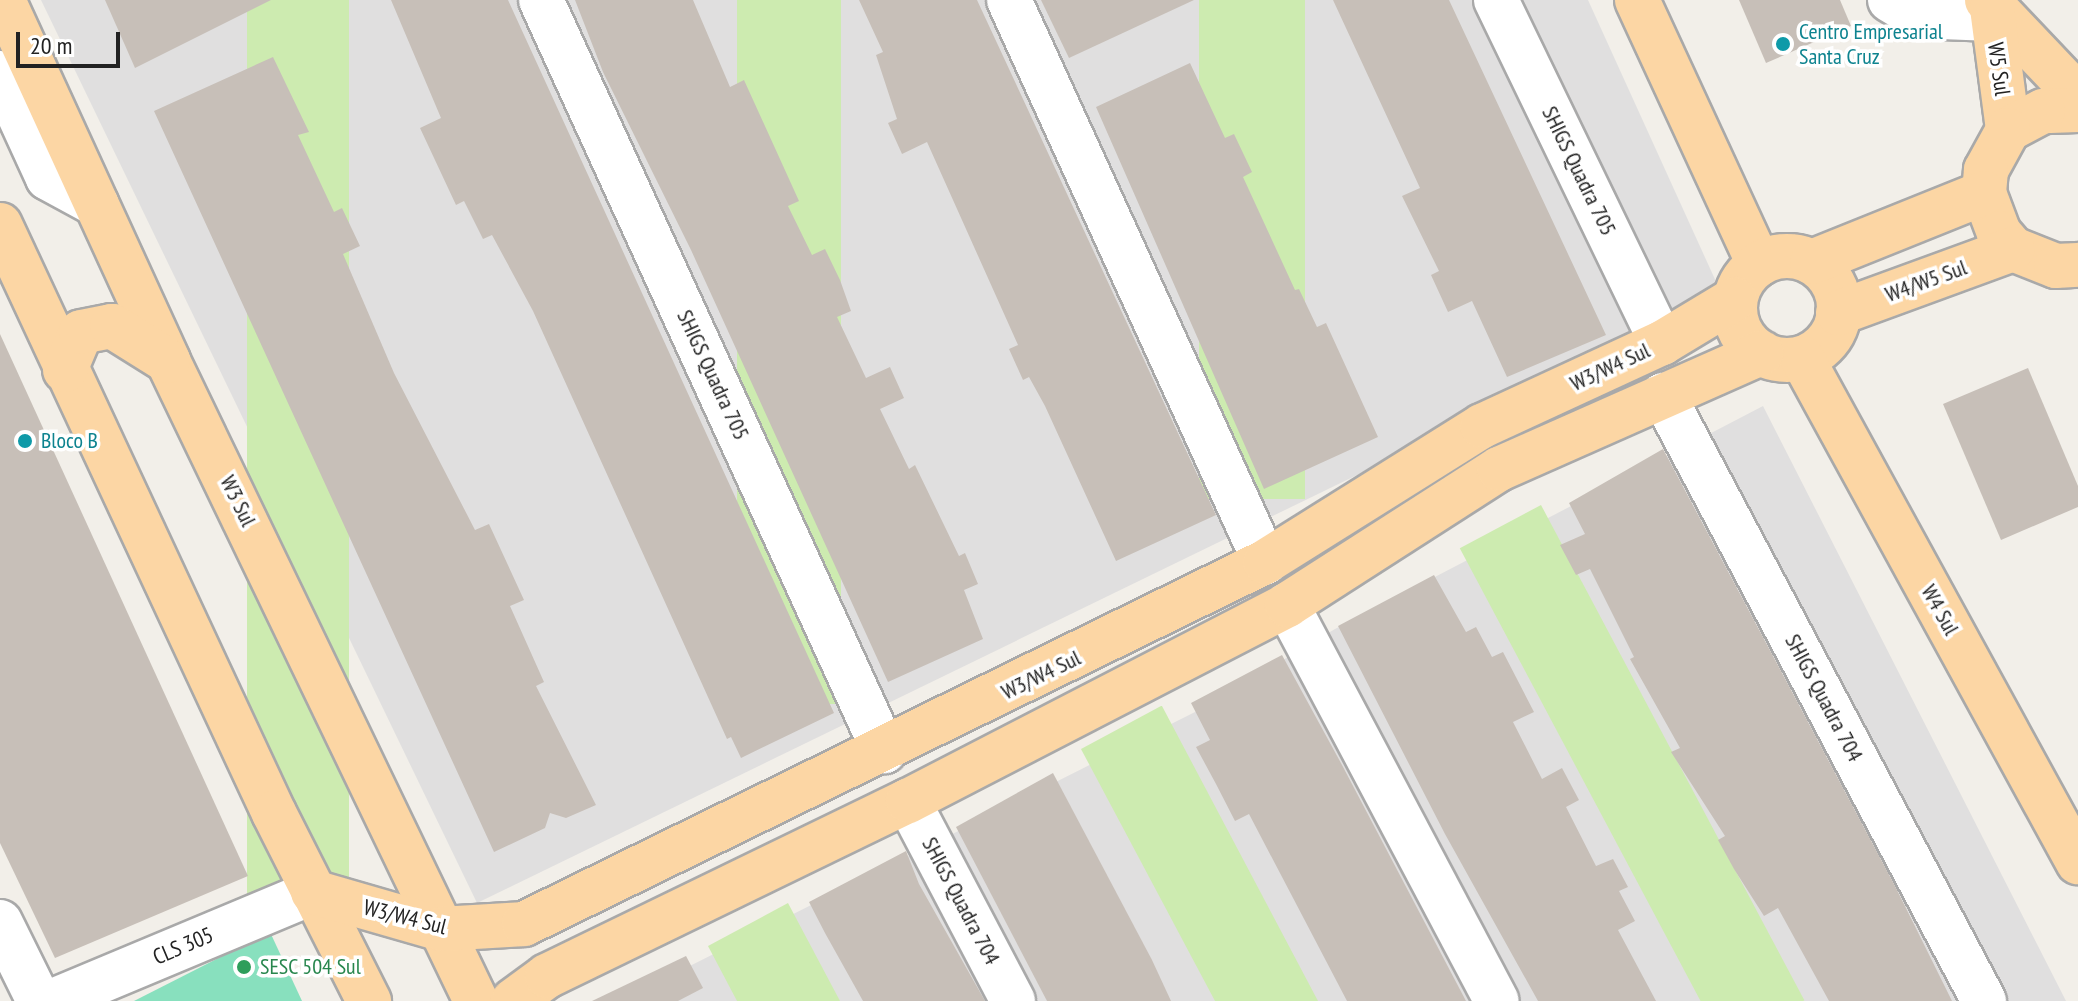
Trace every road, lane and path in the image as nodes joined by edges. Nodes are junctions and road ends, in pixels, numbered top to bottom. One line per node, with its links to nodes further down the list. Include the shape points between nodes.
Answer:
1 (3, 0): 13 (main road, W3 Sul)
2 (541, 0): 31 (street, SHIGS Quadra 705)
3 (1009, 0): 27 (street)
4 (1496, 0): 20 (street, SHIGS Quadra 705)
5 (1637, 0): 18 (main road)
6 (1890, 0): 7 (street, via 1917,16)
7 (1990, 9): 9 (main road, W5 Sul); 11 (main road, W5 Sul)
8 (0, 73): 13 (street, via 48,178)
9 (2078, 96)
10 (2078, 110): 11 (main road, via 2043,111)
11 (2008, 130): 12 (main road, via 1986,170)
12 (1984, 193): 15 (main road, via 1999,233); 16 (main road)
13 (96, 204): 22 (main road, W3 Sul)
14 (0, 225): 23 (main road)
15 (2013, 249): 17 (main road, via 2056,266); 19 (main road, W4/W5 Sul)
16 (1812, 262): 18 (main road, via 1785,256); 19 (main road, via 1833,284)
17 (2078, 265)
18 (1747, 282): 20 (main road, W3/W4 Sul); 21 (main road, via 1740,330)
19 (1838, 313): 21 (main road, via 1827,341)
20 (1662, 343): 25 (main road, W3/W4 Sul)
21 (1781, 355): 24 (main road); 34 (main road, W4 Sul)
22 (168, 361): 23 (main road, via 112,326 81,332); 38 (main road, W3 Sul)
23 (65, 370): 35 (main road)
24 (1663, 395): 26 (main road); 46 (street, SHIGS Quadra 704)
25 (1482, 426): 26 (main road); 27 (main road, W3/W4 Sul)
26 (1499, 469): 28 (main road)
27 (1265, 562): 29 (main road, W3/W4 Sul)
28 (1287, 605): 30 (main road); 45 (street)
29 (1088, 652): 30 (main road); 31 (main road, W3/W4 Sul)
30 (1112, 692): 32 (main road)
31 (884, 751): 33 (main road, W3/W4 Sul)
32 (908, 801): 36 (main road); 44 (street, SHIGS Quadra 704)
33 (684, 849): 36 (main road); 38 (main road, W3/W4 Sul, via 524,924)
34 (2078, 862)
35 (313, 892): 38 (main road, W3/W4 Sul); 40 (street, CLS 305); 41 (main road)
36 (704, 897): 43 (main road, via 547,976)
37 (0, 922): 39 (street)
38 (441, 929): 42 (main road, W3 Sul)
39 (39, 1001)
40 (53, 1001)
41 (369, 1001)
42 (476, 1001)
43 (513, 1001)
44 (1013, 1001)
45 (1497, 1001)
46 (1984, 1001)

